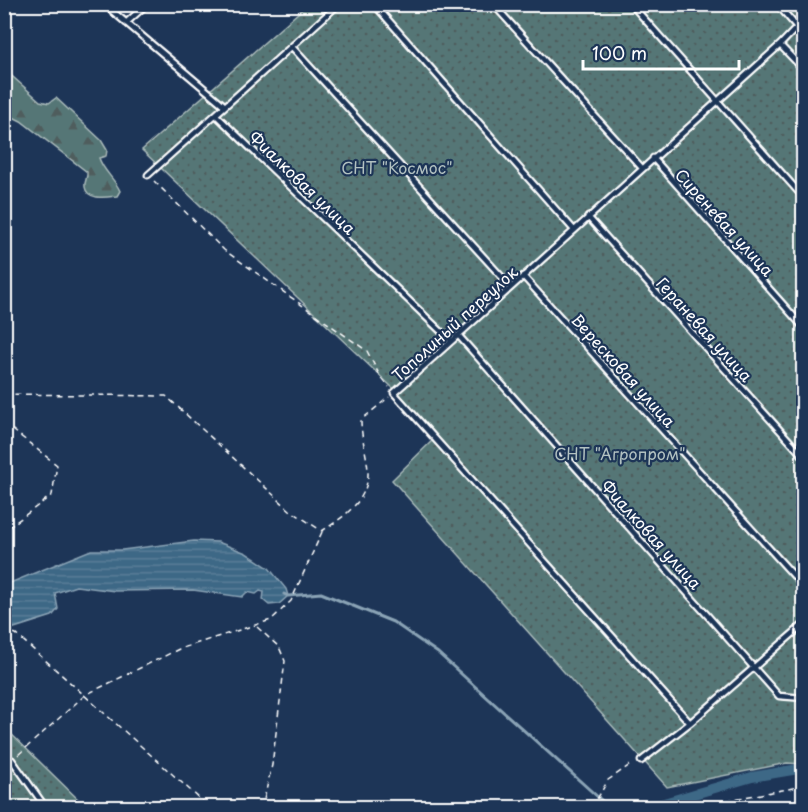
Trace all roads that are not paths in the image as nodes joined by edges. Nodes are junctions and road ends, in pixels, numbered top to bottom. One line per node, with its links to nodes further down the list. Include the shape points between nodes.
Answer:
1 (104, 4): 9 (lane)
2 (147, 4): 9 (lane)
3 (339, 4): 12 (lane)
4 (374, 4): 22 (lane)
5 (493, 4): 18 (lane)
6 (631, 4): 14 (lane)
7 (777, 4): 10 (lane)
8 (804, 20): 10 (lane, Тополиный переулок)
9 (126, 23): 15 (lane)
10 (796, 26): 11 (lane, Тополиный переулок)
11 (780, 45): 13 (lane); 14 (lane, Тополиный переулок)
12 (292, 47): 15 (lane); 24 (lane)
13 (804, 70)
14 (717, 100): 17 (lane, Тополиный переулок); 20 (lane)
15 (225, 106): 16 (lane)
16 (216, 115): 19 (lane); 27 (lane, Фиалковая улица)
17 (653, 158): 18 (lane, Тополиный переулок); 25 (lane, Сиреневая улица)
18 (642, 168): 21 (lane, Тополиный переулок)
19 (148, 175)
20 (804, 198)
21 (588, 217): 22 (lane, Тополиный переулок); 28 (lane, Гераневая улица)
22 (574, 230): 23 (lane, Тополиный переулок)
23 (523, 276): 24 (lane, Тополиный переулок); 29 (lane, Вересковая улица)
24 (511, 287): 26 (lane, Тополиный переулок)
25 (804, 328)
26 (458, 335): 27 (lane, Тополиный переулок); 31 (lane, Фиалковая улица)
27 (451, 341): 33 (lane, Тополиный переулок, via 394,393)
28 (804, 457)
29 (804, 587)
30 (804, 624): 31 (lane)
31 (754, 666): 32 (lane, Фиалковая улица, via 779,696); 33 (lane)
32 (804, 698)
33 (690, 723): 35 (lane)
34 (12, 760): 36 (lane)
35 (641, 760)
36 (46, 807)

